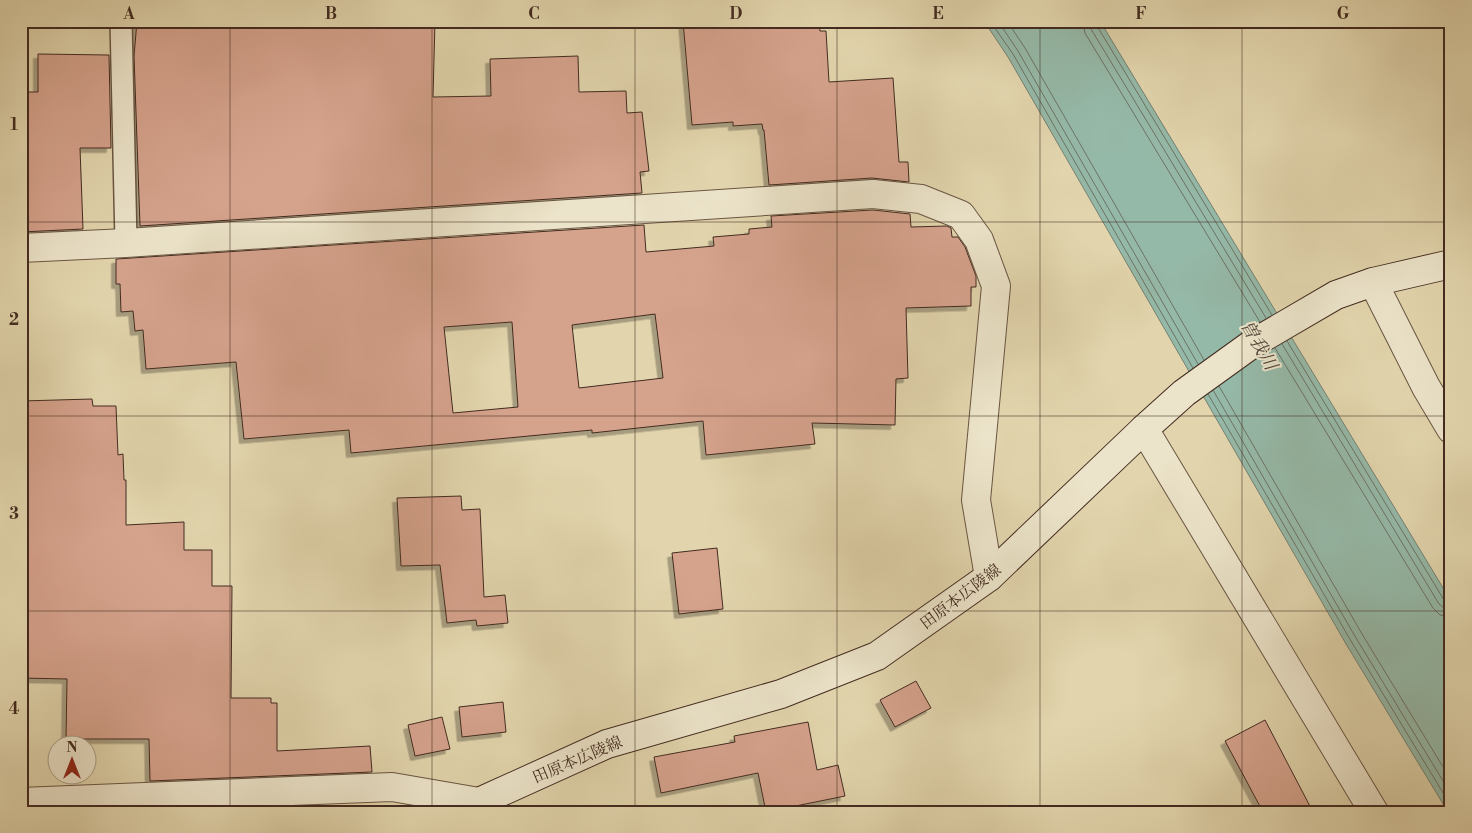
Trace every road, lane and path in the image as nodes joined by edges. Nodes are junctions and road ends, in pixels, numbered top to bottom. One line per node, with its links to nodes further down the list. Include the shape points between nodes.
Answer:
1 (121, 21): 2 (lane)
2 (126, 243): 3 (street); 8 (street, via 873,194 921,199 961,215 979,240 996,286 976,500)
3 (21, 248)
4 (1451, 264): 5 (street, 田原本広陵線)
5 (1373, 282): 6 (street, 田原本広陵線, via 1336,295 1252,344 1184,393); 7 (street)
6 (1144, 429): 8 (street, 田原本広陵線); 11 (street)
7 (1451, 429)
8 (989, 576): 10 (street, 田原本広陵線, via 877,656 781,694 607,744)
9 (21, 802): 10 (street, via 392,787)
10 (473, 807)
11 (1374, 812)

